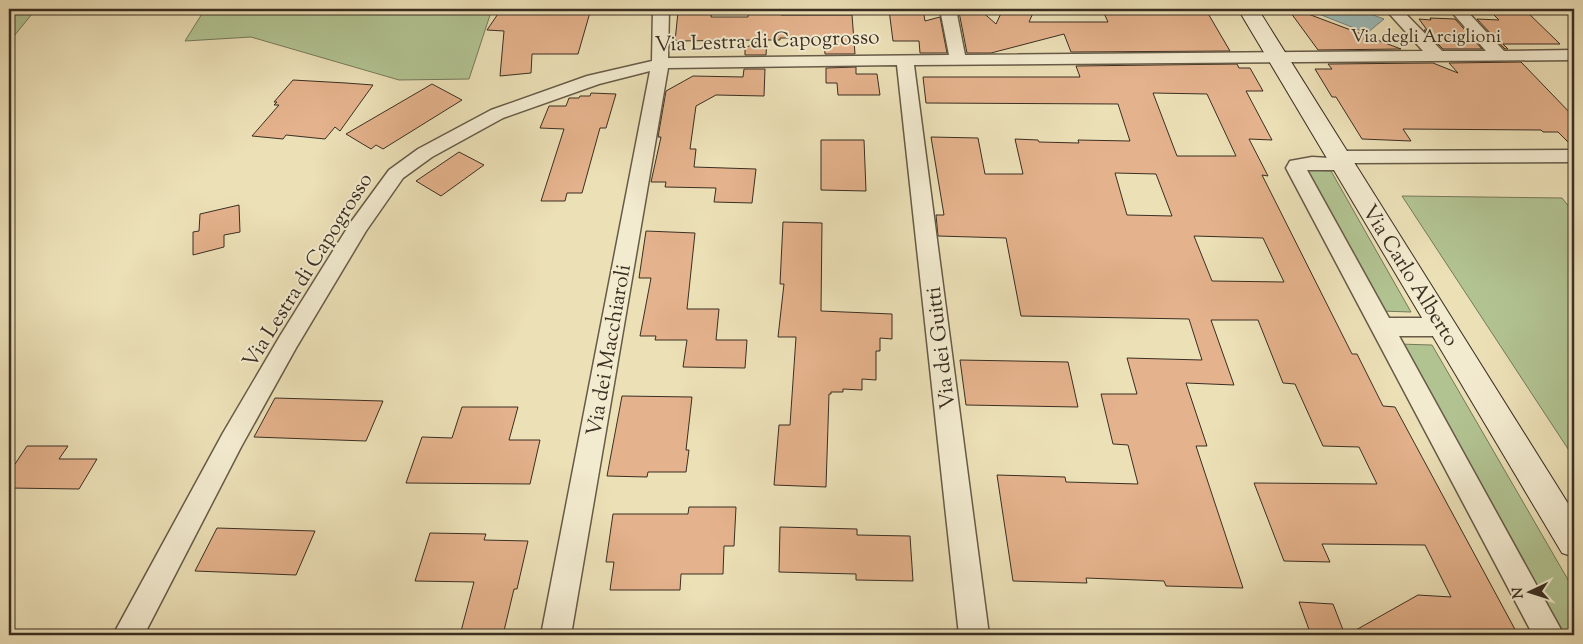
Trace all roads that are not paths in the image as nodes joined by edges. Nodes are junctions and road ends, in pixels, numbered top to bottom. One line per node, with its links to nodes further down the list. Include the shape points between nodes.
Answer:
1 (662, 9): 12 (street, Via dei Macchiaroli)
2 (948, 9): 11 (street)
3 (1248, 9): 9 (street, Via Carlo Alberto)
4 (1393, 9): 7 (street)
5 (1457, 9): 8 (street)
6 (1574, 55): 8 (street, Via degli Arciglioni)
7 (1437, 56): 8 (street, Via degli Arciglioni); 9 (street, Via degli Arciglioni)
8 (1500, 56)
9 (1278, 58): 11 (street, Via Lestra di Capogrosso); 14 (street, Via Carlo Alberto)
10 (905, 60): 11 (street, Via Lestra di Capogrosso); 12 (street, Via Lestra di Capogrosso); 20 (street, Via dei Guitti)
11 (958, 60)
12 (660, 64): 18 (street, Via Lestra di Capogrosso, via 588,81 507,110 415,159 390,181 339,256 279,357); 19 (street, Via dei Macchiaroli)
13 (1574, 156): 14 (street)
14 (1341, 160): 15 (street, via 1306,163 1296,168); 16 (street, Via Carlo Alberto)
15 (1381, 327): 16 (street); 21 (street)
16 (1443, 327): 17 (street, Via Carlo Alberto)
17 (1574, 542)
18 (128, 635)
19 (556, 635)
20 (974, 635)
21 (1549, 635)

